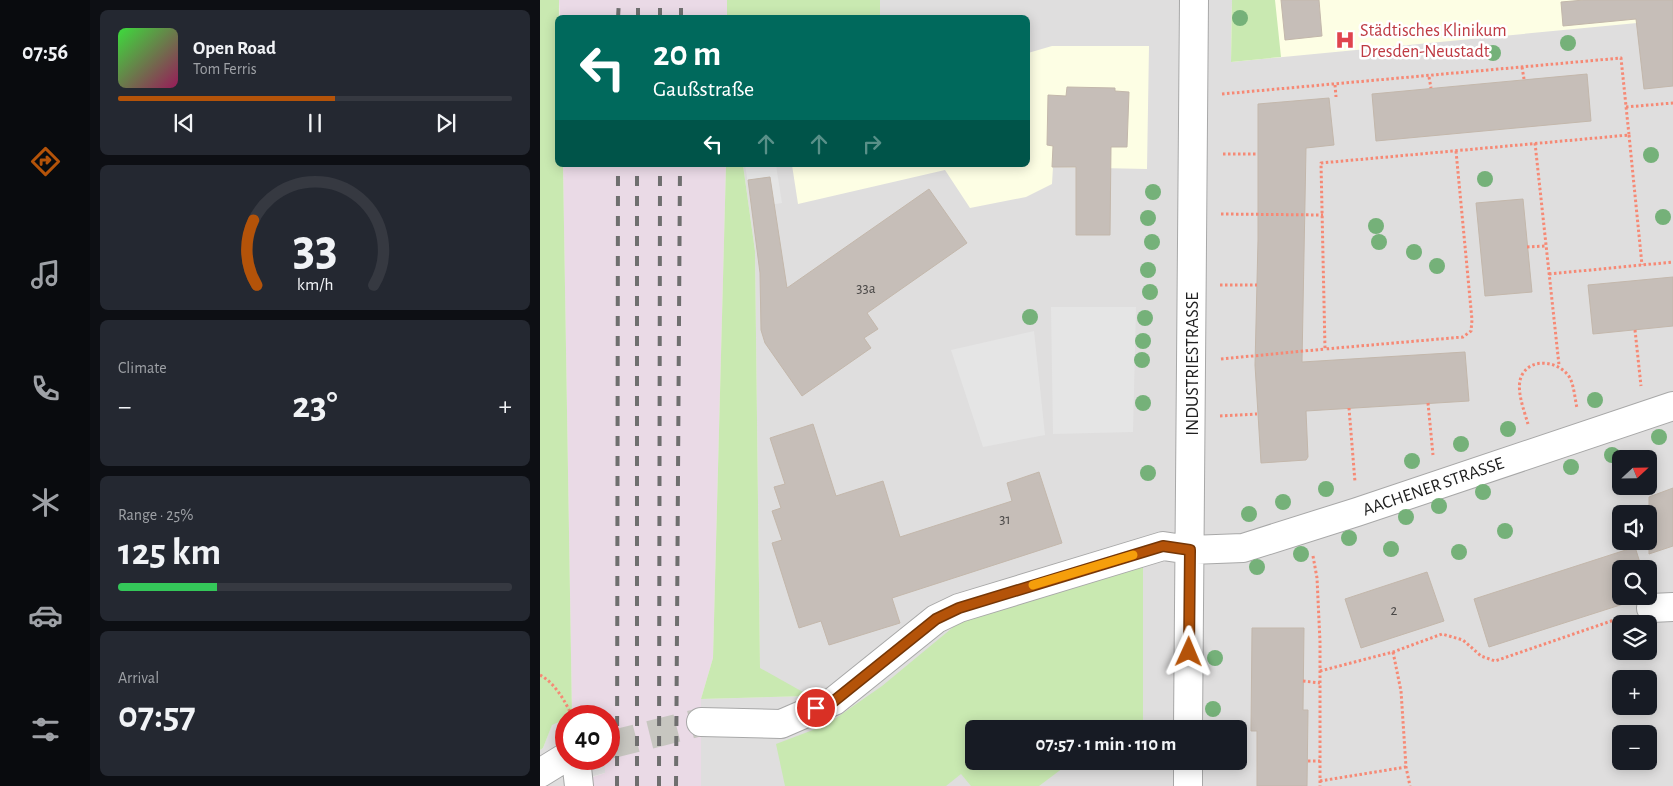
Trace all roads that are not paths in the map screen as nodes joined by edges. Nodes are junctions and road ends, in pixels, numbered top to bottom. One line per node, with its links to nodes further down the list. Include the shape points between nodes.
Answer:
1 (1194, 0): 3 (street, INDUSTRIESTRASSE)
2 (1673, 406): 3 (street, AACHENER STRASSE, via 1243,548)
3 (1190, 550): 4 (street, INDUSTRIESTRASSE); 5 (street, AACHENER STRASSE, via 1163,546 959,608 936,619 834,701 781,724)
4 (1188, 720)
5 (701, 722)
6 (555, 764): 9 (street)
7 (577, 770): 10 (street)
8 (1188, 770): 11 (street)
9 (540, 773)
10 (579, 786)
11 (1188, 786)

